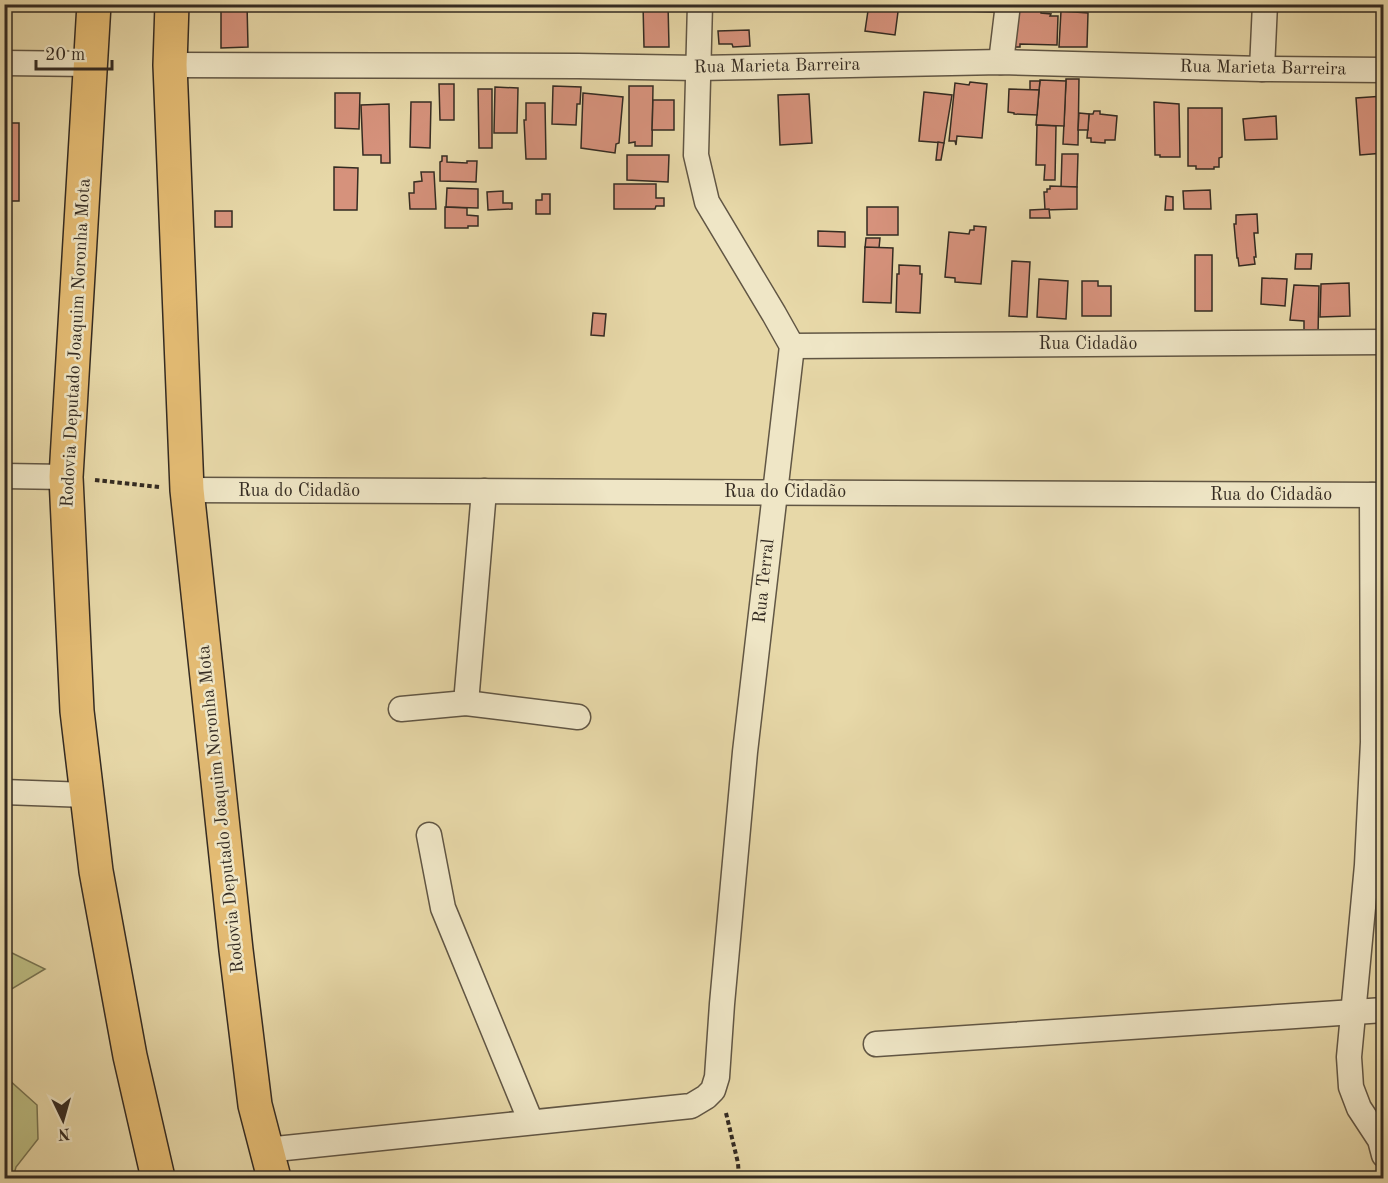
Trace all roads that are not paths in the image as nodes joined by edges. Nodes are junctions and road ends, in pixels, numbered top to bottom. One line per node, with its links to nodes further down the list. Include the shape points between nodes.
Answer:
1 (94, 4): 8 (highway, Rodovia Deputado Joaquim Noronha Mota)
2 (171, 4): 9 (highway, Rodovia Deputado Joaquim Noronha Mota)
3 (700, 4): 10 (street)
4 (1008, 4): 6 (street)
5 (1265, 4): 11 (street)
6 (1001, 62): 10 (street, Rua Marieta Barreira); 11 (street, Rua Marieta Barreira)
7 (4, 63): 8 (street)
8 (91, 64): 16 (highway, Rodovia Deputado Joaquim Noronha Mota)
9 (170, 65): 10 (street, Rua Marieta Barreira); 17 (highway, Rodovia Deputado Joaquim Noronha Mota)
10 (698, 68): 14 (street, via 696,155 706,202)
11 (1262, 69): 12 (street, Rua Marieta Barreira)
12 (1383, 70)
13 (1383, 342): 14 (street, Rua Cidadão)
14 (792, 346): 19 (street, Rua Terral)
15 (4, 476): 16 (street)
16 (66, 477): 25 (highway, Rodovia Deputado Joaquim Noronha Mota, via 77,711)
17 (187, 490): 18 (street, Rua do Cidadão); 32 (highway, Rodovia Deputado Joaquim Noronha Mota, via 255,1105)
18 (484, 491): 19 (street, Rua do Cidadão); 21 (street)
19 (774, 492): 20 (street, Rua do Cidadão); 30 (street, Rua Terral, via 713,1090 691,1106)
20 (1378, 495): 28 (street, via 1373,741 1367,865)
21 (466, 703): 22 (street); 23 (street)
22 (401, 709)
23 (578, 717)
24 (4, 792): 25 (street)
25 (87, 795): 33 (highway, Rodovia Deputado Joaquim Noronha Mota, via 96,871 130,1056)
26 (429, 835): 30 (street, via 443,908)
27 (1383, 1010): 28 (street)
28 (1353, 1012): 29 (street); 31 (street, via 1351,1087 1359,1108 1380,1140)
29 (876, 1044)
30 (531, 1122): 32 (street)
31 (1383, 1155)
32 (270, 1164)
33 (158, 1179)

